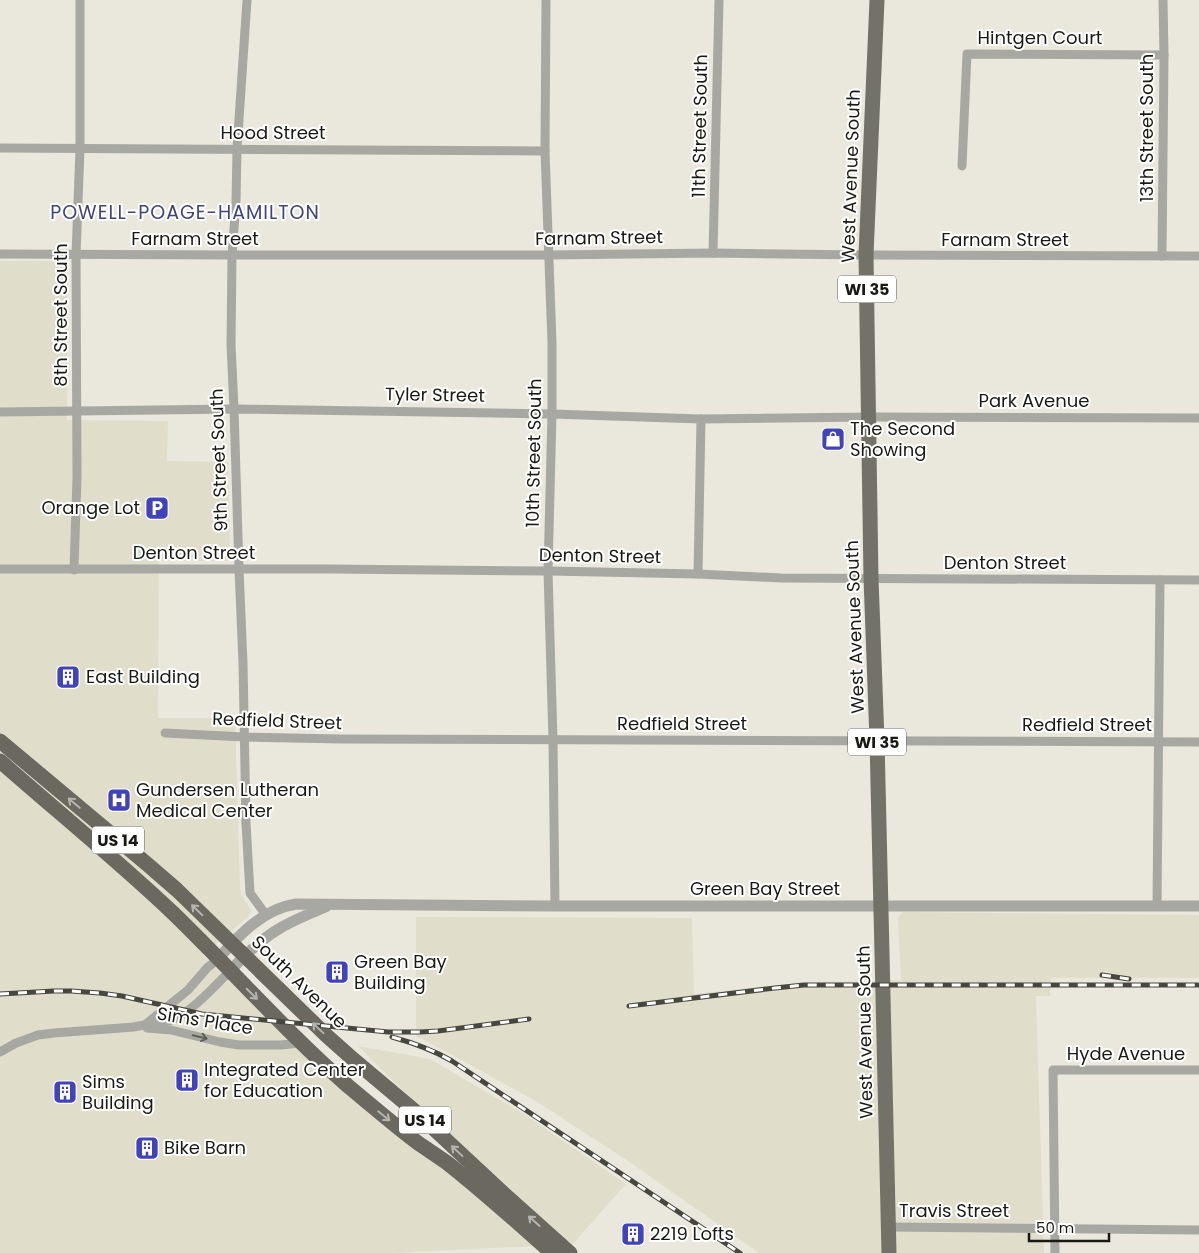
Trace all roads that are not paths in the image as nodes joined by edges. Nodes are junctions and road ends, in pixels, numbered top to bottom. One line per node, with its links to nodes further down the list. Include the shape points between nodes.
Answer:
1 (80, 0): 9 (street, 8th Street South)
2 (247, 0): 10 (street, 9th Street South)
3 (546, 0): 11 (street, 10th Street South)
4 (719, 0): 13 (street, 11th Street South)
5 (877, 0): 18 (main road, West Avenue South / WI 35)
6 (1163, 0): 7 (street, 13th Street South)
7 (1164, 55): 12 (street, Hintgen Court, via 967,54); 19 (street, 13th Street South)
8 (0, 148): 9 (street, Hood Street)
9 (80, 149): 10 (street, Hood Street); 15 (street, 8th Street South)
10 (237, 149): 11 (street, Hood Street); 16 (street, 9th Street South)
11 (545, 151): 17 (street, 10th Street South)
12 (962, 166)
13 (713, 253): 17 (street, Farnam Street); 18 (street, Farnam Street)
14 (0, 254): 15 (street, Farnam Street)
15 (76, 255): 16 (street, Farnam Street); 22 (street, 8th Street South)
16 (232, 255): 17 (street, Farnam Street); 21 (street, 9th Street South, via 230,344)
17 (549, 255): 24 (street, 10th Street South)
18 (866, 255): 19 (street, Farnam Street); 25 (main road, West Avenue South / WI 35)
19 (1162, 256): 20 (street, Farnam Street)
20 (1199, 256)
21 (234, 409): 22 (street, Tyler Street); 24 (street, Tyler Street); 29 (street, 9th Street South)
22 (77, 411): 23 (street, Tyler Street); 30 (street, 8th Street South)
23 (0, 412)
24 (552, 414): 27 (street, Tyler Street); 31 (street, 10th Street South)
25 (869, 417): 26 (street, Park Avenue); 27 (street, Tyler Street); 33 (main road, West Avenue South / WI 35)
26 (1199, 418)
27 (701, 419): 32 (street)
28 (0, 569): 30 (street, Denton Street)
29 (239, 569): 30 (street, Denton Street); 31 (street, Denton Street); 37 (street, 9th Street South)
30 (74, 570)
31 (548, 570): 32 (street, Denton Street); 38 (street, 10th Street South)
32 (698, 574): 33 (street, Denton Street)
33 (871, 578): 34 (street, Denton Street); 39 (main road, West Avenue South / WI 35)
34 (1160, 580): 35 (street, Denton Street); 41 (street)
35 (1199, 580)
36 (165, 733): 37 (street, Redfield Street)
37 (244, 737): 38 (street, Redfield Street); 49 (street, 9th Street South, via 250,893)
38 (553, 740): 39 (street, Redfield Street); 45 (street, 10th Street South)
39 (877, 740): 41 (street, Redfield Street); 48 (main road, West Avenue South / WI 35)
40 (0, 741): 50 (highway, South Avenue / US 14, one-way to 40, via 177,890)
41 (1159, 741): 42 (street, Redfield Street); 46 (street)
42 (1199, 742)
43 (0, 761): 52 (highway, US 14, via 117,862)
44 (330, 905): 45 (street, Green Bay Street); 49 (street, Green Bay Street, via 285,906); 51 (street, Green Bay Street, via 276,930)
45 (555, 906): 48 (street, Green Bay Street)
46 (1157, 906): 47 (street, Green Bay Street); 48 (street, Green Bay Street)
47 (1199, 906)
48 (880, 907): 59 (main road, West Avenue South / WI 35)
49 (266, 915): 50 (street, Green Bay Street)
50 (232, 944): 51 (highway, South Avenue / US 14); 52 (street, Green Bay Street)
51 (244, 956): 53 (street, Green Bay Street); 63 (highway, South Avenue / US 14, one-way to 51, via 417,1112 327,1036)
52 (218, 959): 53 (highway, US 14); 54 (street, Sims Place, via 188,990)
53 (230, 971): 54 (street, Sims Place, via 186,1012 168,1021); 56 (highway, US 14, one-way to 56)
54 (146, 1024): 55 (street, Sims Place)
55 (134, 1027): 56 (street, Sims Place, one-way to 56, via 171,1030 239,1045); 57 (street, Sims Place, via 38,1035)
56 (300, 1042): 62 (highway, US 14, one-way to 62, via 347,1085 446,1162)
57 (0, 1052)
58 (1199, 1070): 60 (street, Hyde Avenue, via 1053,1070)
59 (888, 1227): 60 (street, Travis Street); 64 (main road, West Avenue South / WI 35)
60 (1054, 1228): 61 (street, Travis Street); 65 (street)
61 (1199, 1230)
62 (552, 1253)
63 (570, 1253)
64 (889, 1253)
65 (1055, 1253)

